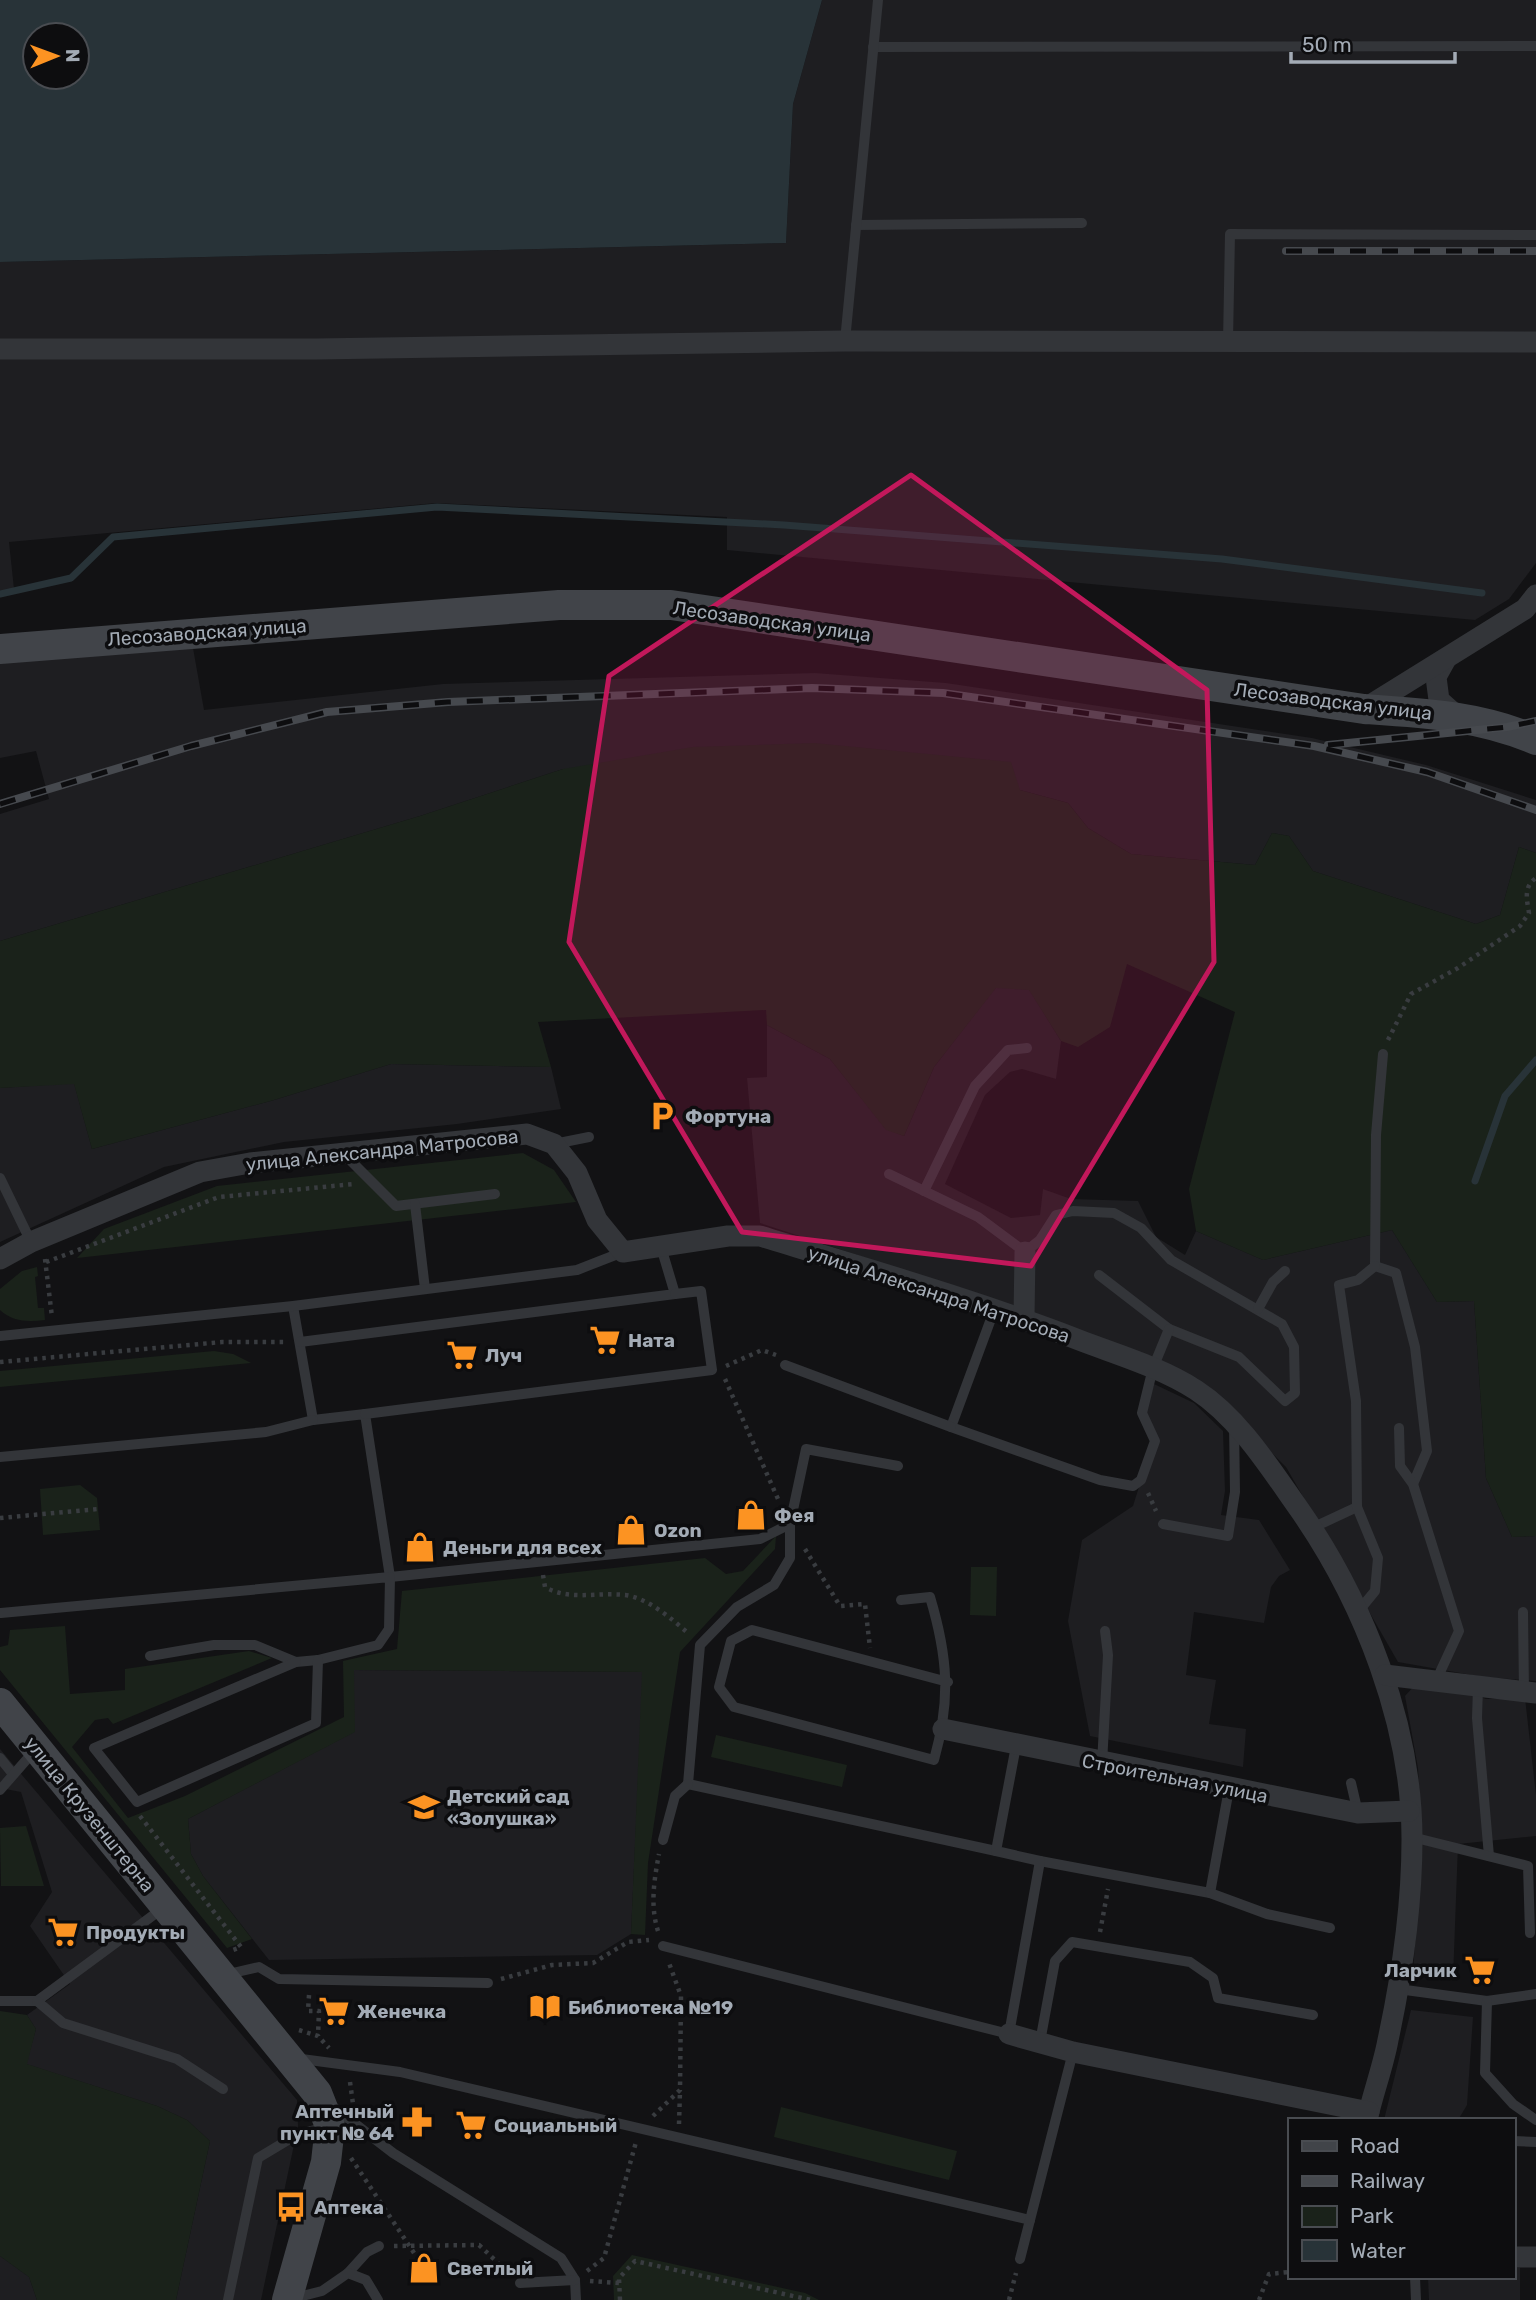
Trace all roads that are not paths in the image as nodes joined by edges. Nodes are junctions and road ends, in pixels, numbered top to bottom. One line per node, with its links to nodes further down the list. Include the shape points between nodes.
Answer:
1 (878, 0): 3 (lane)
2 (1536, 46): 3 (lane)
3 (873, 47): 5 (lane)
4 (1082, 223): 5 (lane)
5 (856, 225): 7 (lane)
6 (1536, 235): 8 (lane, via 1230,234)
7 (845, 341): 8 (street); 10 (street)
8 (1228, 342): 9 (street)
9 (1536, 342)
10 (0, 349)
11 (1536, 595): 13 (street, via 1525,609)
12 (0, 649): 14 (main road, Лесозаводская улица, via 559,605 671,605)
13 (1446, 659): 14 (street); 15 (street, via 1436,677 1439,700)
14 (1364, 709): 15 (main road, Лесозаводская улица)
15 (1457, 716): 16 (main road, Лесозаводская улица, via 1507,727)
16 (1536, 740)
17 (1027, 1048): 24 (lane, via 1008,1050 975,1086)
18 (1383, 1054): 32 (lane, via 1376,1135)
19 (589, 1137): 20 (lane)
20 (554, 1144): 21 (street, улица Александра Матросова, via 527,1134); 29 (street, via 578,1173 597,1220)
21 (343, 1153): 26 (lane, via 396,1206); 27 (street, улица Александра Матросова, via 200,1172)
22 (889, 1174): 24 (lane)
23 (0, 1178): 27 (lane)
24 (925, 1191): 30 (lane, via 978,1217)
25 (495, 1194): 26 (lane)
26 (415, 1204): 35 (lane)
27 (37, 1239): 31 (street, улица Александра Матросова)
28 (661, 1247): 29 (street, улица Александра Матросова); 36 (lane); 38 (street, улица Александра Матросова, via 727,1236 761,1236)
29 (624, 1252): 35 (lane, via 577,1270)
30 (1026, 1252): 39 (lane, via 1056,1215 1073,1210 1114,1213 1141,1228 1171,1260); 40 (street)
31 (0, 1259)
32 (1375, 1266): 53 (lane, via 1396,1273 1415,1348 1427,1451); 54 (lane, via 1358,1280 1339,1285 1356,1401)
33 (1285, 1271): 39 (lane)
34 (1099, 1275): 41 (lane)
35 (425, 1289): 37 (lane)
36 (675, 1294): 43 (lane); 46 (lane, via 701,1291 712,1370)
37 (293, 1306): 42 (lane); 43 (lane)
38 (995, 1308): 40 (street, улица Александра Матросова); 49 (lane)
39 (1258, 1309): 41 (lane, via 1282,1324 1294,1347 1295,1393 1285,1401 1239,1357)
40 (1024, 1318): 45 (street, улица Александра Матросова)
41 (1169, 1329): 45 (lane)
42 (1, 1336)
43 (300, 1342): 47 (lane)
44 (781, 1360): 49 (lane)
45 (1153, 1368): 48 (street, улица Александра Матросова, via 1197,1391); 49 (lane, via 1142,1413 1155,1441 1141,1480 1133,1486 1100,1480)
46 (365, 1414): 47 (lane); 58 (lane)
47 (313, 1420): 51 (lane, via 266,1432)
48 (1234, 1424): 56 (lane, via 1235,1492 1228,1536); 57 (street, улица Александра Матросова)
49 (951, 1427)
50 (1399, 1428): 53 (lane, via 1400,1466)
51 (0, 1457)
52 (898, 1466): 55 (lane, via 806,1449)
53 (1413, 1484): 68 (lane, via 1459,1631)
54 (1357, 1507): 57 (lane); 62 (lane, via 1378,1558 1375,1591)
55 (790, 1524): 58 (lane, via 760,1539); 80 (lane, via 790,1558 774,1585 737,1607 699,1645)
56 (1163, 1524)
57 (1312, 1528): 62 (street, улица Александра Матросова)
58 (390, 1577): 61 (lane); 65 (lane, via 390,1629 378,1645)
59 (901, 1600): 69 (lane, via 930,1597)
60 (1523, 1612): 71 (lane)
61 (2, 1613)
62 (1357, 1613): 67 (street, улица Александра Матросова)
63 (1105, 1631): 77 (lane, via 1108,1655)
64 (150, 1656): 66 (lane, via 214,1645 256,1645)
65 (318, 1660): 66 (lane); 66 (lane, via 316,1723 137,1802 94,1748)
66 (296, 1662)
67 (1385, 1675): 68 (street); 83 (street, улица Александра Матросова, via 1403,1748)
68 (1436, 1681): 70 (street)
69 (948, 1682): 73 (lane); 73 (lane, via 752,1630 731,1641 719,1687 734,1707 934,1760)
70 (1478, 1687): 71 (street); 88 (lane)
71 (1530, 1693)
72 (0, 1703): 75 (main road, улица Крузенштерна)
73 (943, 1729): 74 (street, Строительная улица)
74 (1016, 1746): 77 (street, Строительная улица); 87 (lane)
75 (36, 1748): 78 (lane); 91 (main road, улица Крузенштерна)
76 (0, 1758): 78 (lane)
77 (1102, 1763): 81 (street, Строительная улица)
78 (13, 1774): 82 (lane)
79 (1351, 1783): 84 (lane)
80 (688, 1784): 86 (lane, via 676,1796); 87 (lane)
81 (1229, 1789): 84 (street, Строительная улица); 90 (lane)
82 (0, 1790)
83 (1409, 1811): 84 (street, Строительная улица); 85 (street, улица Александра Матросова)
84 (1358, 1813)
85 (1412, 1837): 88 (lane); 97 (street, улица Александра Матросова)
86 (663, 1840)
87 (996, 1851): 89 (lane)
88 (1489, 1856): 93 (lane, via 1528,1866)
89 (1041, 1861): 90 (lane); 103 (lane)
90 (1210, 1893): 92 (lane, via 1267,1914)
91 (165, 1907): 95 (main road, улица Крузенштерна); 100 (lane)
92 (1330, 1927)
93 (1530, 1933)
94 (663, 1946): 103 (lane)
95 (223, 1965): 96 (lane, via 259,1968 279,1979); 106 (main road, улица Крузенштерна)
96 (488, 1983)
97 (1398, 1989): 101 (lane); 109 (street, улица Александра Матросова)
98 (1536, 1994): 101 (lane)
99 (0, 2001): 100 (lane)
100 (37, 2001): 107 (lane, via 63,2023 177,2059)
101 (1487, 2001): 110 (lane, via 1485,2073 1513,2104)
102 (1313, 2015): 104 (lane, via 1218,1998 1213,1978 1190,1962 1072,1942 1055,1961)
103 (1009, 2034): 104 (street)
104 (1040, 2042): 105 (street)
105 (1073, 2052): 109 (street); 114 (lane)
106 (288, 2057): 108 (main road, улица Крузенштерна); 114 (lane, via 400,2072)
107 (223, 2090)
108 (317, 2093): 111 (main road, улица Крузенштерна); 121 (lane, via 393,2152 561,2258)
109 (1368, 2116)
110 (1536, 2120)
111 (330, 2126): 123 (lane, via 298,2134 258,2158); 124 (main road, via 326,2162)
112 (1515, 2141): 113 (lane)
113 (1536, 2142)
114 (1030, 2220): 118 (lane)
115 (379, 2246): 119 (lane)
116 (1515, 2257): 117 (street)
117 (1536, 2257)
118 (1020, 2259)
119 (348, 2273): 124 (lane, via 322,2291); 125 (lane, via 366,2280)
120 (1415, 2279): 127 (lane)
121 (575, 2280): 122 (lane); 126 (lane)
122 (520, 2283)
123 (228, 2300)
124 (288, 2300)
125 (378, 2300)
126 (576, 2300)
127 (1416, 2300)

